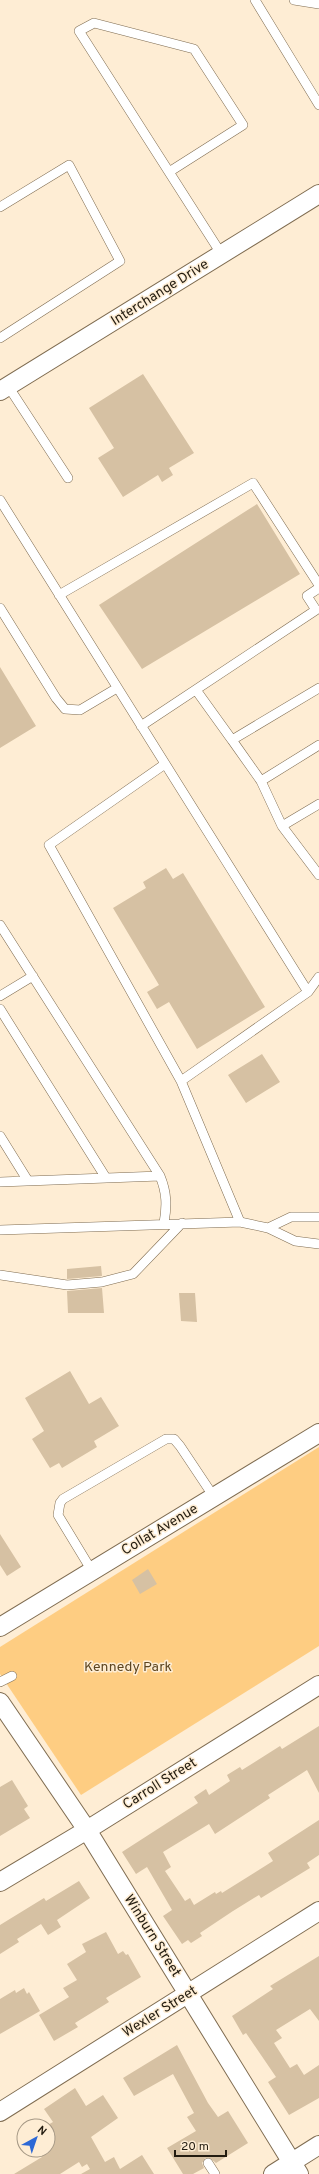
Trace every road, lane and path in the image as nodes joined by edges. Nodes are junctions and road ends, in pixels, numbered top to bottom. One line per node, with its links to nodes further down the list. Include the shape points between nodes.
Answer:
1 (255, 0): 4 (lane)
2 (294, 0): 3 (lane)
3 (319, 4)
4 (319, 105)
5 (169, 172): 5 (lane, via 243,126 194,50 94,23 79,31); 8 (lane)
6 (319, 194): 8 (street, Interchange Drive)
7 (0, 207): 9 (lane, via 69,165 120,261)
8 (222, 255): 10 (street, Interchange Drive)
9 (0, 338)
10 (4, 389): 11 (lane)
11 (68, 478)
12 (0, 500): 15 (lane)
13 (319, 585): 15 (lane, via 253,483)
14 (319, 588): 17 (lane, via 307,596)
15 (59, 595): 18 (lane)
16 (0, 608): 18 (lane, via 65,709 80,710)
17 (318, 612): 20 (lane)
18 (118, 688): 21 (lane)
19 (319, 688): 22 (lane)
20 (196, 690): 21 (lane); 22 (lane)
21 (141, 726): 24 (lane)
22 (232, 740): 25 (lane)
23 (319, 745): 25 (lane)
24 (165, 764): 32 (lane); 35 (lane, via 49,845)
25 (261, 781): 27 (lane)
26 (319, 804): 27 (lane)
27 (282, 826): 28 (lane)
28 (319, 876)
29 (0, 925): 30 (lane)
30 (33, 976): 33 (lane); 37 (lane)
31 (319, 977): 32 (lane)
32 (308, 992): 35 (lane)
33 (0, 996)
34 (0, 1008): 38 (lane)
35 (181, 1081): 42 (lane)
36 (0, 1136): 39 (lane)
37 (160, 1176): 38 (lane); 43 (lane, via 168,1204)
38 (106, 1178): 39 (lane)
39 (28, 1181): 40 (lane)
40 (0, 1182)
41 (319, 1217): 45 (lane, via 291,1217)
42 (240, 1222): 44 (lane); 45 (lane)
43 (164, 1223): 44 (lane); 46 (lane)
44 (182, 1223): 48 (lane, via 133,1274 102,1282 67,1285)
45 (268, 1228): 47 (lane, via 295,1241)
46 (0, 1230)
47 (319, 1244)
48 (0, 1276)
49 (319, 1433): 50 (street, Collat Avenue)
50 (214, 1497): 51 (street, Collat Avenue); 51 (lane, via 180,1446 174,1439 166,1439 63,1499 58,1515)
51 (92, 1572): 52 (street, Collat Avenue)
52 (0, 1627)
53 (12, 1676): 54 (lane)
54 (0, 1682)
55 (319, 1684): 57 (street, Carroll Street)
56 (0, 1702): 57 (street, Winburn Street)
57 (87, 1830): 58 (street, Carroll Street); 60 (street, Winburn Street)
58 (0, 1882)
59 (319, 1911): 60 (street, Wexler Street)
60 (188, 1994): 61 (street, Wexler Street); 64 (street, Winburn Street)
61 (0, 2112)
62 (319, 2145): 64 (street)
63 (208, 2163): 65 (lane)
64 (295, 2168): 66 (street)
65 (215, 2174)
66 (273, 2174)

